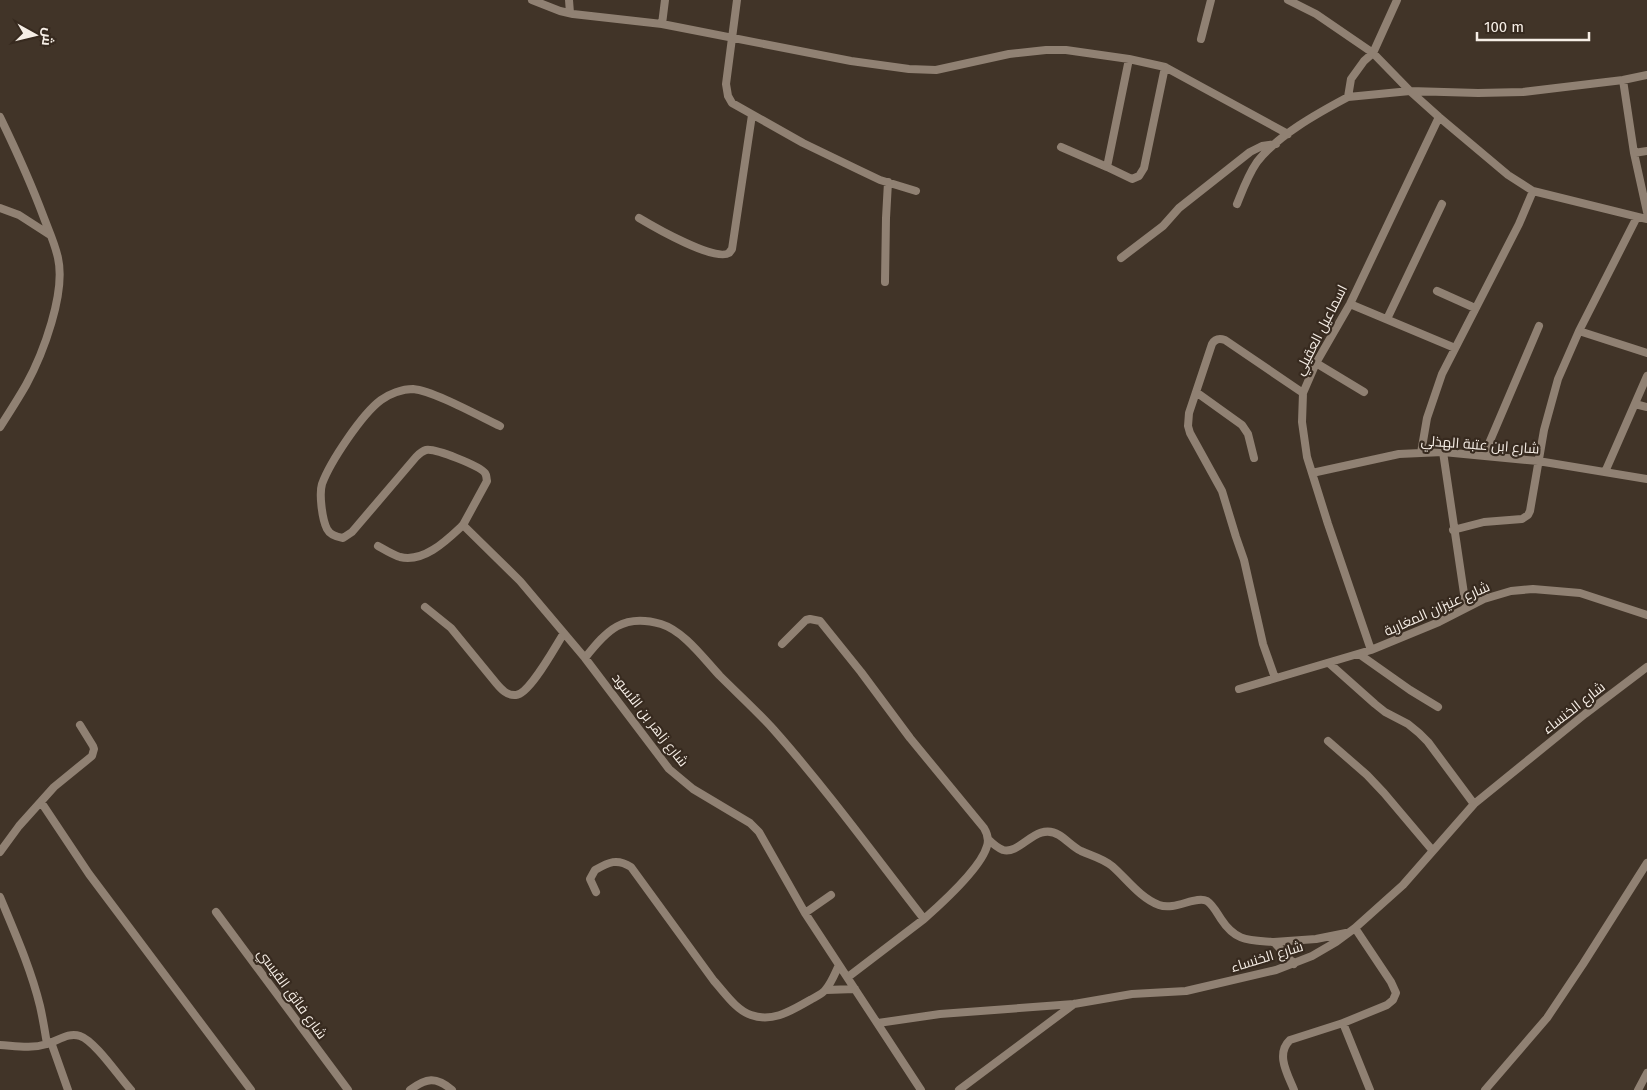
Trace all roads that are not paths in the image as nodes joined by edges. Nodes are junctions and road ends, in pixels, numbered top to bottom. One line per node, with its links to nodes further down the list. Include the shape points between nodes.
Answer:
1 (532, 0): 8 (street)
2 (569, 0): 8 (street)
3 (665, 0): 9 (street)
4 (737, 0): 10 (street)
5 (1211, 0): 11 (street)
6 (1288, 0): 12 (street, via 1316,14)
7 (1397, 0): 12 (street)
8 (570, 13): 9 (street)
9 (662, 24): 10 (street)
10 (733, 39): 13 (street, via 852,62 924,70 1046,50); 19 (street, via 726,84 728,96 732,103)
11 (1201, 39)
12 (1374, 53): 17 (street); 18 (street, via 1353,75)
13 (1129, 59): 14 (street); 27 (street)
14 (1165, 67): 22 (street); 27 (street, via 1142,172 1132,179)
15 (1647, 76): 16 (street)
16 (1623, 80): 17 (street, via 1522,92); 26 (street)
17 (1410, 91): 18 (street); 21 (street)
18 (1348, 97): 22 (street)
19 (752, 115): 28 (street); 36 (street, via 729,253 721,255 704,250)
20 (0, 117): 38 (street, via 28,176)
21 (1439, 117): 30 (street); 42 (street, اسماعيل العقيلي)
22 (1288, 134): 23 (street)
23 (1276, 144): 31 (street, via 1252,170); 39 (street, via 1250,152)
24 (1061, 147): 27 (street)
25 (1647, 151): 26 (street)
26 (1634, 153): 34 (street)
27 (1108, 168)
28 (888, 182): 29 (street); 40 (street)
29 (916, 191)
30 (1533, 192): 35 (street); 43 (street)
31 (1237, 204)
32 (1442, 204): 44 (street)
33 (0, 208): 38 (street, via 19,215)
34 (1647, 212)
35 (1637, 217): 37 (street); 46 (street)
36 (639, 218)
37 (1647, 218)
38 (50, 235): 57 (street, via 58,258 60,280 54,315 26,384)
39 (1121, 258)
40 (885, 282)
41 (1437, 291): 43 (street)
42 (1350, 304): 44 (street); 49 (street, اسماعيل العقيلي)
43 (1475, 308): 47 (street)
44 (1387, 319): 47 (street)
45 (1539, 326): 60 (street)
46 (1579, 330): 48 (street); 62 (street, via 1558,379)
47 (1455, 348): 59 (street, via 1432,401)
48 (1647, 353)
49 (1316, 363): 52 (street); 53 (street, اسماعيل العقيلي)
50 (1647, 376): 54 (street)
51 (1196, 392): 53 (street, via 1212,344 1221,338); 61 (street, via 1242,425 1248,434); 79 (street, via 1188,426 1222,491 1244,560)
52 (1364, 392)
53 (1303, 393): 64 (street, اسماعيل العقيلي, via 1303,431)
54 (1636, 404): 55 (street); 63 (street)
55 (1647, 407)
56 (500, 426): 66 (street, via 429,393 413,389 392,394 373,406 348,438 322,485 322,508 327,529 343,538 352,532 420,453 436,451 475,466 486,477 485,486)
57 (0, 427)
58 (1443, 452): 59 (street, شارع ابن عتبة الهذلي); 60 (street, شارع ابن عتبة الهذلي); 67 (street)
59 (1421, 453): 64 (street, شارع ابن عتبة الهذلي, via 1399,454)
60 (1484, 455): 62 (street, شارع ابن عتبة الهذلي)
61 (1254, 458)
62 (1538, 460): 63 (street, شارع ابن عتبة الهذلي); 67 (street, via 1530,511 1526,517)
63 (1605, 472): 65 (street, شارع ابن عتبة الهذلي)
64 (1312, 473): 74 (street, اسماعيل العقيلي)
65 (1647, 479)
66 (463, 525): 68 (street, via 445,542 418,556 402,558); 72 (street, شارع زاهر بن الأسود, via 520,581)
67 (1453, 530): 70 (street)
68 (378, 546)
69 (425, 606): 72 (street, via 451,628 496,683 511,694 517,695 527,688)
70 (1466, 607): 71 (street, شارع عنيزان المغاربة, via 1497,595 1533,589 1580,593); 74 (street, شارع عنيزان المغاربة)
71 (1647, 615)
72 (564, 633): 76 (street, شارع زاهر بن الأسود)
73 (782, 644): 86 (street, via 806,620 820,621 984,828)
74 (1372, 650): 75 (street, شارع عنيزان المغاربة)
75 (1359, 654): 77 (street, شارع عنيزان المغاربة); 81 (street)
76 (585, 658): 94 (street, شارع زاهر بن الأسود, via 669,768 692,789 754,827); 95 (street, via 599,640 615,626 626,622 664,625 684,638 772,728 819,783)
77 (1330, 664): 79 (street, شارع عنيزان المغاربة); 85 (street, via 1374,704 1419,733)
78 (1647, 667): 85 (street, شارع الخنساء)
79 (1274, 678): 80 (street, شارع عنيزان المغاربة)
80 (1239, 689)
81 (1438, 708)
82 (80, 725): 84 (street, via 94,746 92,756)
83 (1328, 741): 88 (street, via 1384,793)
84 (41, 802): 87 (street); 111 (street, via 89,874)
85 (1474, 804): 88 (street, شارع الخنساء)
86 (988, 839): 95 (street, via 984,852 967,876); 97 (street, via 999,848 1009,850 1038,834 1054,833 1103,859 1144,896 1159,905 1175,906 1201,899 1212,905 1234,934 1246,939)
87 (0, 852)
88 (1433, 852): 96 (street, شارع الخنساء, via 1403,885)
89 (1647, 863): 119 (street, via 1547,1018)
90 (596, 892): 102 (street, via 590,879 595,870 615,861 631,867 714,981 750,1015 775,1017)
91 (831, 895): 94 (street)
92 (0, 897): 106 (street, via 24,957)
93 (216, 912): 112 (street, شارع فائق القيسي)
94 (805, 912): 99 (street, شارع زاهر بن الأسود)
95 (924, 919): 100 (street)
96 (1352, 931): 97 (street, via 1316,939); 98 (street, شارع الخنساء); 105 (street, via 1396,992 1387,1005)
97 (1274, 942): 98 (street)
98 (1294, 964): 103 (street, شارع الخنساء, via 1186,991 1132,994)
99 (839, 965): 100 (street, شارع زاهر بن الأسود); 102 (street)
100 (848, 977): 101 (street, شارع زاهر بن الأسود)
101 (855, 989): 102 (street); 104 (street, شارع زاهر بن الأسود)
102 (826, 990)
103 (1074, 1004): 104 (street, شارع الخنساء, via 940,1014); 116 (street)
104 (878, 1023): 115 (street, شارع زاهر بن الأسود)
105 (1343, 1023): 117 (street, via 1286,1044 1283,1062); 118 (street)
106 (49, 1043): 107 (street, via 30,1047); 109 (street); 110 (street, via 64,1036 81,1036)
107 (0, 1045)
108 (1647, 1074): 120 (street)
109 (68, 1090)
110 (131, 1090)
111 (251, 1090)
112 (348, 1090)
113 (410, 1090): 114 (street, via 426,1080 436,1080)
114 (452, 1090)
115 (921, 1090)
116 (959, 1090)
117 (1294, 1090)
118 (1370, 1090)
119 (1486, 1090)
120 (1638, 1090)

